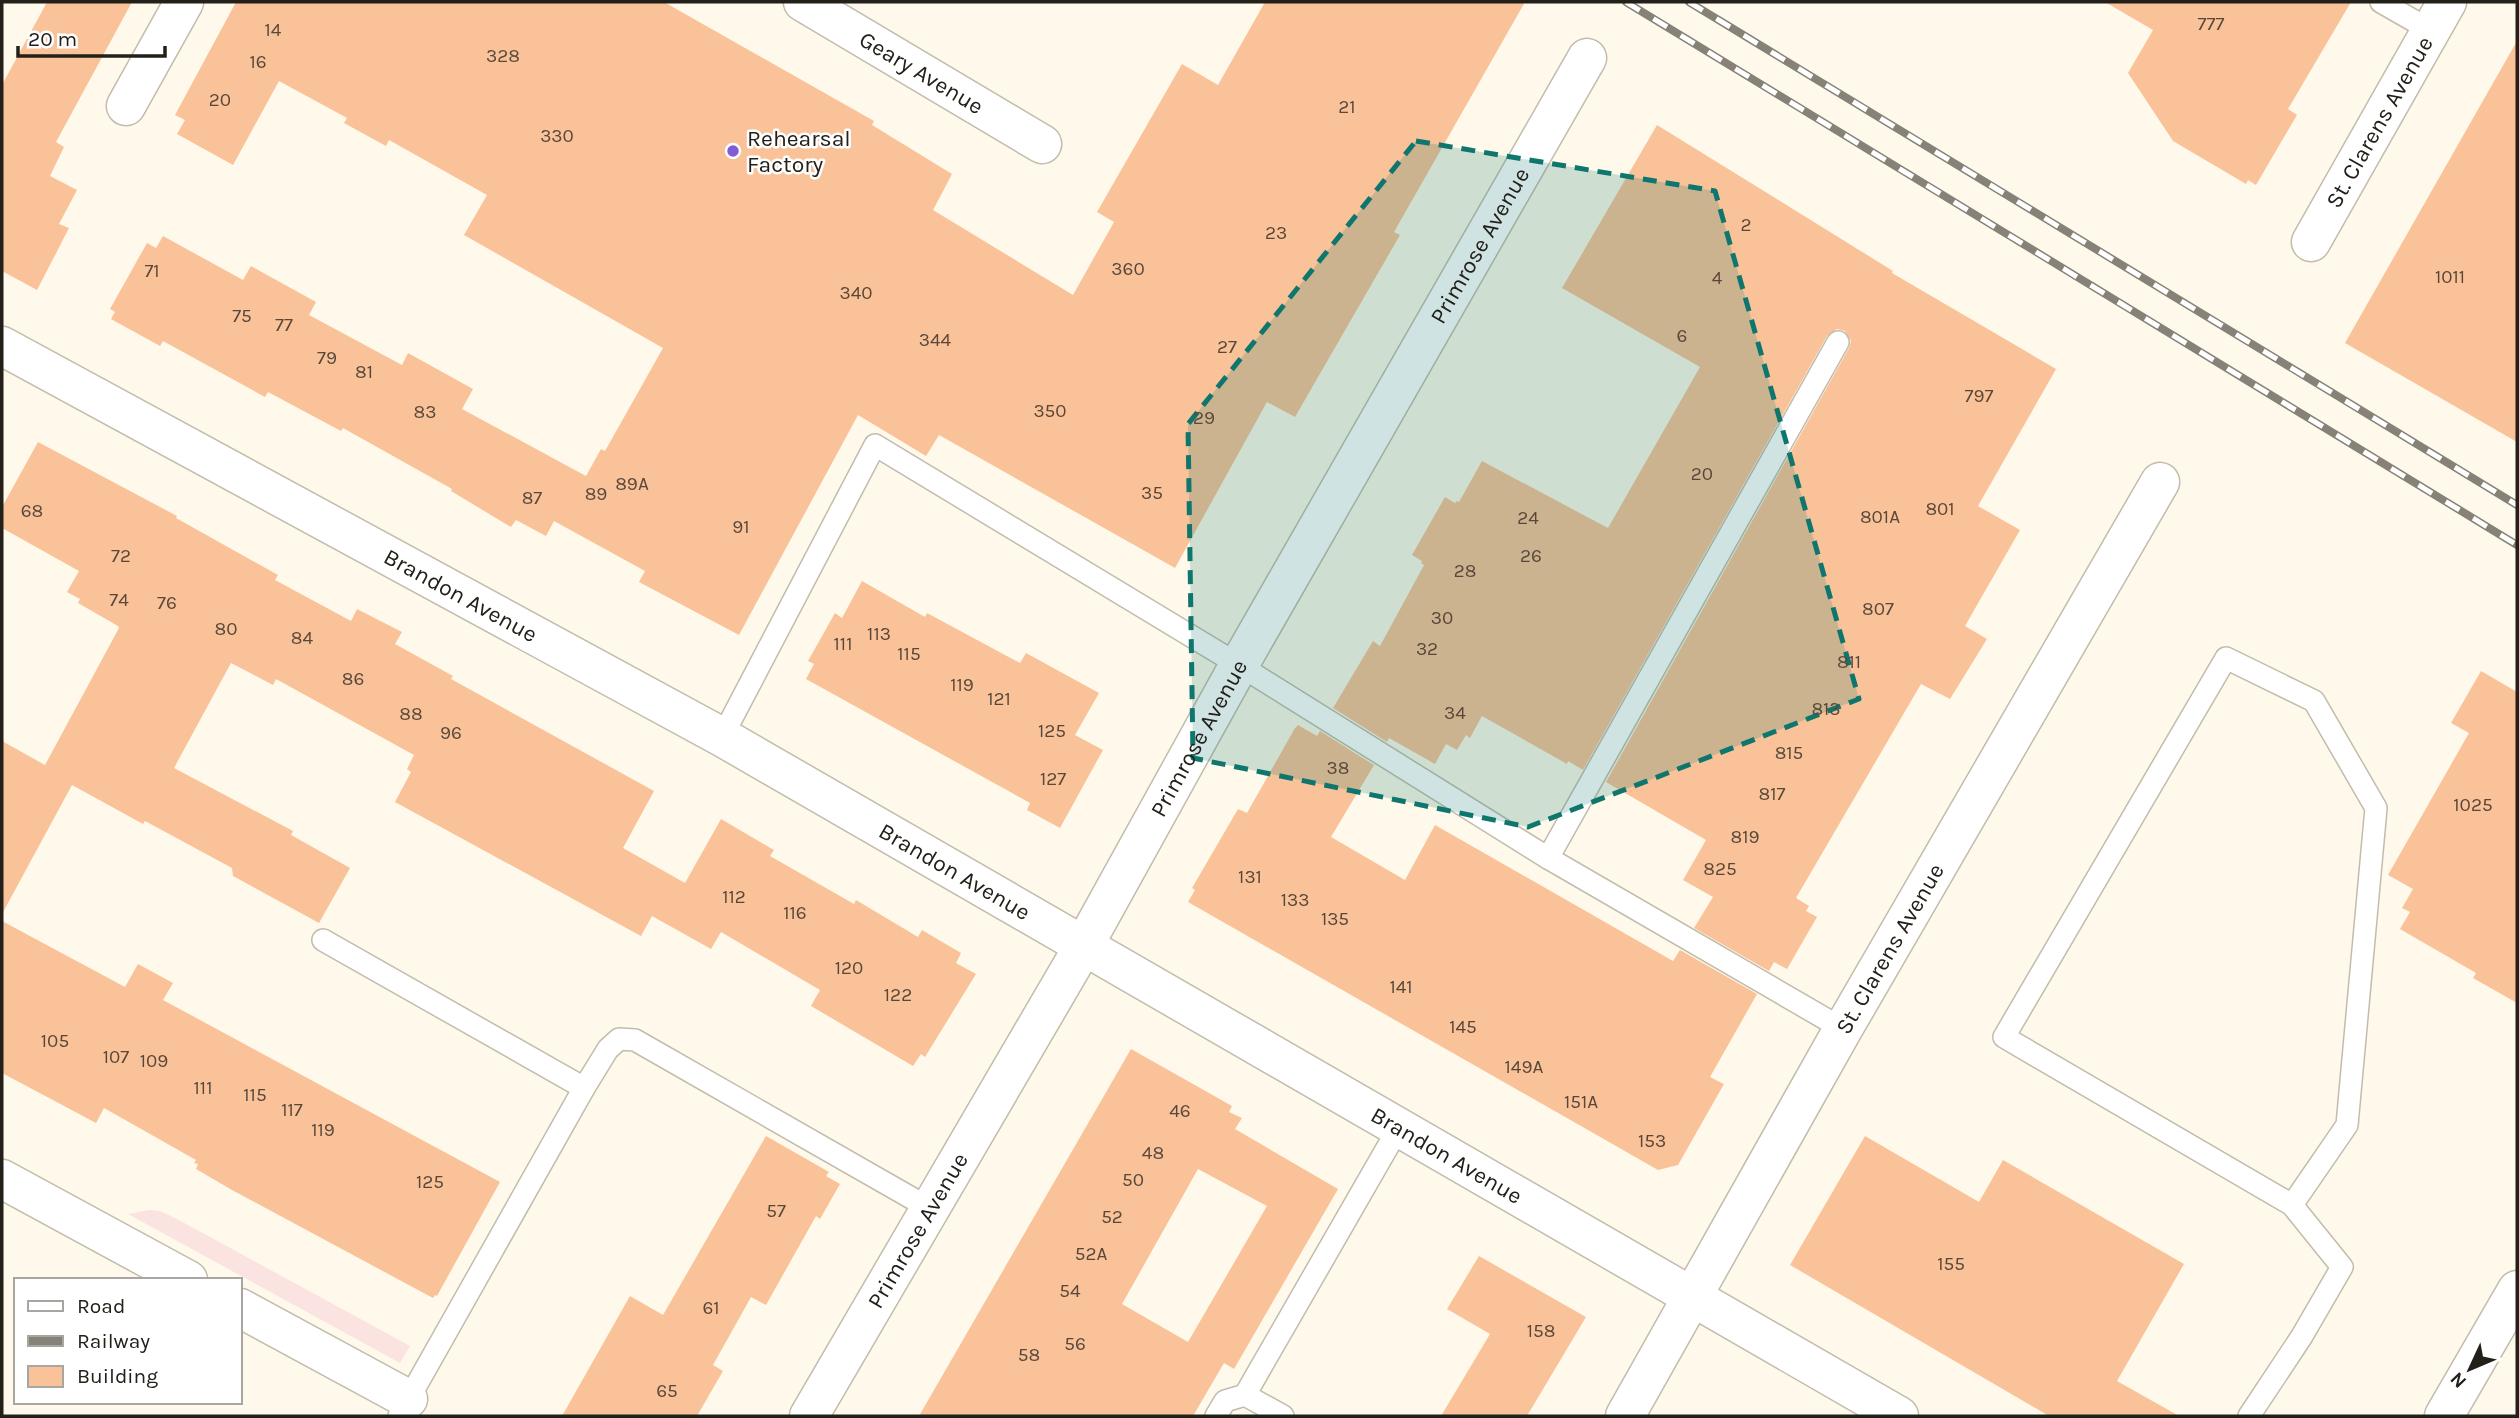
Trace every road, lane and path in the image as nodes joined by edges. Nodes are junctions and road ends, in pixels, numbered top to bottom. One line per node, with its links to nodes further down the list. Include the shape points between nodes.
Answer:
1 (184, 2): 6 (street)
2 (803, 2): 7 (street, Geary Avenue)
3 (2381, 2): 4 (lane)
4 (2439, 16): 8 (street, St. Clarens Avenue)
5 (1587, 58): 12 (street, Primrose Avenue)
6 (126, 106)
7 (1042, 144)
8 (2311, 242)
9 (1838, 342): 14 (lane)
10 (2, 345): 13 (street, Brandon Avenue)
11 (2160, 482): 17 (street, St. Clarens Avenue)
12 (1239, 665): 13 (lane, via 875,445); 14 (lane); 16 (street, Primrose Avenue)
13 (722, 737): 16 (street, Brandon Avenue)
14 (1548, 858): 17 (lane)
15 (323, 940): 18 (lane)
16 (1083, 947): 19 (street, Brandon Avenue); 22 (street, Primrose Avenue)
17 (1843, 1029): 25 (street, St. Clarens Avenue)
18 (584, 1088): 22 (lane, via 608,1048 619,1039 635,1040); 28 (lane)
19 (1398, 1129): 25 (street, Brandon Avenue); 27 (lane)
20 (2, 1179): 23 (street)
21 (2292, 1205): 21 (lane, via 2004,1037 2226,658 2314,701 2376,807 2347,1125); 34 (lane, via 2342,1267)
22 (929, 1208): 29 (street, Primrose Avenue)
23 (184, 1278)
24 (2517, 1290): 35 (street)
25 (1693, 1298): 32 (street, St. Clarens Avenue); 33 (street, Brandon Avenue)
26 (242, 1309): 28 (street)
27 (1245, 1395): 30 (lane, via 1225,1401); 31 (lane)
28 (404, 1408)
29 (809, 1416)
30 (1216, 1416)
31 (1283, 1416)
32 (1625, 1416)
33 (1899, 1416)
34 (2249, 1416)
35 (2444, 1416)

